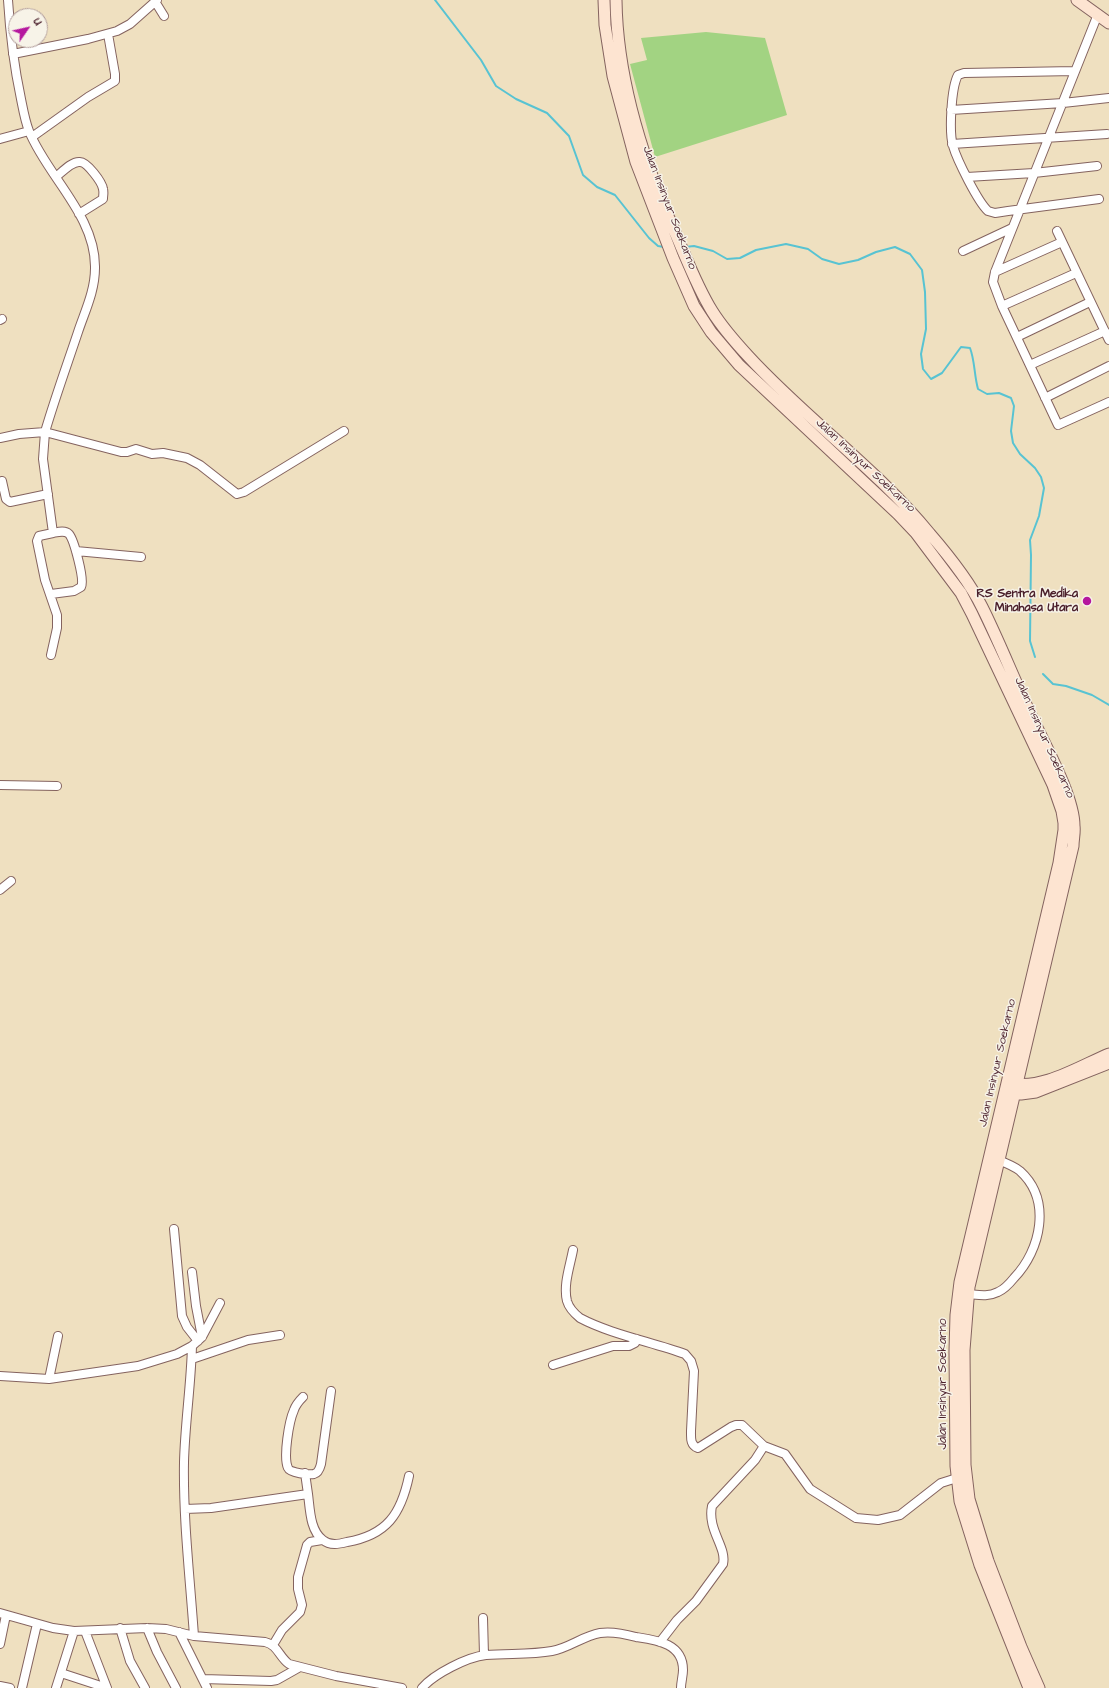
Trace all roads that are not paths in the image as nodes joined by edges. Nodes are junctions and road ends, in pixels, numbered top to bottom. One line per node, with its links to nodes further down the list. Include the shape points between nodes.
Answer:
1 (8, 0): 10 (street)
2 (604, 0): 30 (main road, Jalan Insinyur Soekarno, via 613,76 636,162)
3 (616, 0): 29 (main road, Jalan Insinyur Soekarno, via 616,22 623,71 644,155)
4 (1077, 0): 6 (main road)
5 (157, 2): 7 (street); 9 (street, via 123,28)
6 (1098, 14): 8 (main road); 11 (street)
7 (164, 16)
8 (1109, 23)
9 (108, 34): 10 (street); 15 (street, via 115,81)
10 (12, 54): 15 (street)
11 (1075, 71): 13 (street); 14 (street, via 961,74 957,76)
12 (1109, 98): 13 (street)
13 (1063, 103): 14 (street); 17 (street)
14 (952, 110): 19 (street)
15 (31, 134): 18 (street); 22 (street)
16 (1107, 134): 17 (street)
17 (1047, 138): 19 (street); 21 (street)
18 (0, 139)
19 (952, 144): 23 (street)
20 (1097, 166): 21 (street)
21 (1034, 172): 23 (street); 25 (street)
22 (56, 177): 26 (street); 26 (street, via 75,162 80,162 88,166 103,187 103,198)
23 (967, 177): 25 (street, via 988,211 995,213)
24 (1099, 199): 25 (street)
25 (1020, 209): 27 (street)
26 (79, 214): 45 (street, via 95,258 93,289)
27 (1012, 228): 32 (street); 33 (street)
28 (1057, 231): 31 (street)
29 (676, 233): 30 (main road); 53 (main road, Jalan Insinyur Soekarno, via 684,255 713,312 731,337 750,359 903,504 929,533 982,605)
30 (665, 238): 53 (main road, Jalan Insinyur Soekarno, via 694,306 724,349 916,533)
31 (1062, 242): 33 (street); 34 (street)
32 (963, 251)
33 (995, 272): 36 (street, via 993,282)
34 (1076, 273): 35 (street); 36 (street)
35 (1090, 302): 37 (street); 38 (street)
36 (1002, 306): 38 (street)
37 (1105, 331): 39 (street); 40 (street)
38 (1017, 337): 40 (street)
39 (1109, 340)
40 (1030, 365): 42 (street)
41 (1109, 366): 42 (street)
42 (1045, 398): 43 (street, via 1058,425)
43 (1109, 402)
44 (344, 431): 45 (street, via 237,494 187,458 136,450 121,452)
45 (45, 432): 46 (street); 48 (street, via 43,459)
46 (0, 438)
47 (2, 481): 48 (street, via 6,499 10,502)
48 (48, 494): 49 (street)
49 (53, 533): 50 (street, via 67,532); 52 (street, via 39,536 37,541)
50 (76, 551): 51 (street); 52 (street, via 82,584 74,590)
51 (141, 557)
52 (51, 594): 54 (street, via 58,618)
53 (990, 637): 61 (main road, Jalan Insinyur Soekarno, via 1053,785 1062,811 1064,830)
54 (51, 655)
55 (0, 786): 56 (street)
56 (57, 786)
57 (11, 881): 58 (street)
58 (0, 890)
59 (1109, 1054): 61 (main road, via 1049,1079)
60 (1109, 1064): 61 (main road, via 1028,1094)
61 (1011, 1088): 62 (main road, Jalan Insinyur Soekarno); 81 (main road, Jalan Insinyur Soekarno, via 960,1282 955,1351)
62 (998, 1160): 66 (main road, Jalan Insinyur Soekarno); 66 (street, via 1021,1172 1033,1188 1039,1205 1038,1238 1022,1270 1003,1289 985,1296)
63 (174, 1229): 71 (street, via 182,1316)
64 (573, 1250): 70 (street, via 566,1292 571,1309 580,1318)
65 (192, 1272): 71 (street)
66 (969, 1294): 88 (main road, Jalan Insinyur Soekarno, via 964,1357 965,1465 969,1499)
67 (220, 1303): 71 (street)
68 (280, 1335): 72 (street, via 248,1340)
69 (58, 1336): 75 (street)
70 (637, 1339): 73 (street, via 629,1346 613,1346); 78 (street, via 685,1354 690,1361 694,1371 691,1441 694,1446 698,1448 732,1427 740,1425)
71 (197, 1341): 72 (street); 75 (street, via 177,1354 138,1366)
72 (192, 1358): 83 (street, via 185,1438)
73 (554, 1365)
74 (0, 1376): 75 (street)
75 (49, 1379)
76 (331, 1391): 79 (street, via 321,1464 315,1474)
77 (303, 1397): 79 (street, via 292,1414 286,1454 289,1470)
78 (764, 1446): 81 (street, via 785,1454 810,1489 856,1518 878,1520 900,1515 941,1484); 95 (street, via 756,1460 712,1506 712,1526 723,1552 723,1564 696,1601)
79 (305, 1473): 82 (street)
80 (409, 1476): 84 (street, via 402,1503 394,1517 382,1529 363,1538 341,1543)
81 (957, 1478): 88 (main road, Jalan Insinyur Soekarno, via 960,1502 980,1565)
82 (308, 1494): 83 (street, via 211,1508); 84 (street, via 311,1518)
83 (185, 1509): 94 (street)
84 (322, 1540): 97 (street, via 307,1545 298,1578 302,1605 300,1612 282,1630)
85 (3, 1614): 87 (street); 96 (street)
86 (483, 1618): 98 (street)
87 (37, 1624): 91 (street); 106 (street)
88 (1008, 1624): 114 (main road, Jalan Insinyur Soekarno); 115 (main road, Jalan Insinyur Soekarno)
89 (120, 1628): 90 (street); 92 (street); 108 (street, via 130,1661)
90 (147, 1628): 93 (street); 109 (street)
91 (74, 1631): 92 (street); 100 (street)
92 (85, 1631): 104 (street, via 107,1688)
93 (180, 1632): 94 (street); 101 (street)
94 (194, 1636): 97 (street, via 265,1642)
95 (660, 1642): 98 (street, via 606,1632 552,1651); 113 (street, via 673,1648 681,1660)
96 (0, 1644)
97 (273, 1645): 99 (street, via 285,1661)
98 (484, 1655): 112 (street, via 447,1669)
99 (300, 1667): 101 (street, via 271,1681); 102 (street)
100 (61, 1673): 104 (street); 107 (street)
101 (203, 1679): 110 (street)
102 (371, 1685): 111 (street)
103 (0, 1686): 105 (street)
104 (99, 1687)
105 (10, 1688)
106 (22, 1688)
107 (56, 1688)
108 (145, 1688)
109 (176, 1688)
110 (207, 1688)
111 (402, 1688)
112 (422, 1688)
113 (681, 1688)
114 (1029, 1688)
115 (1039, 1688)

